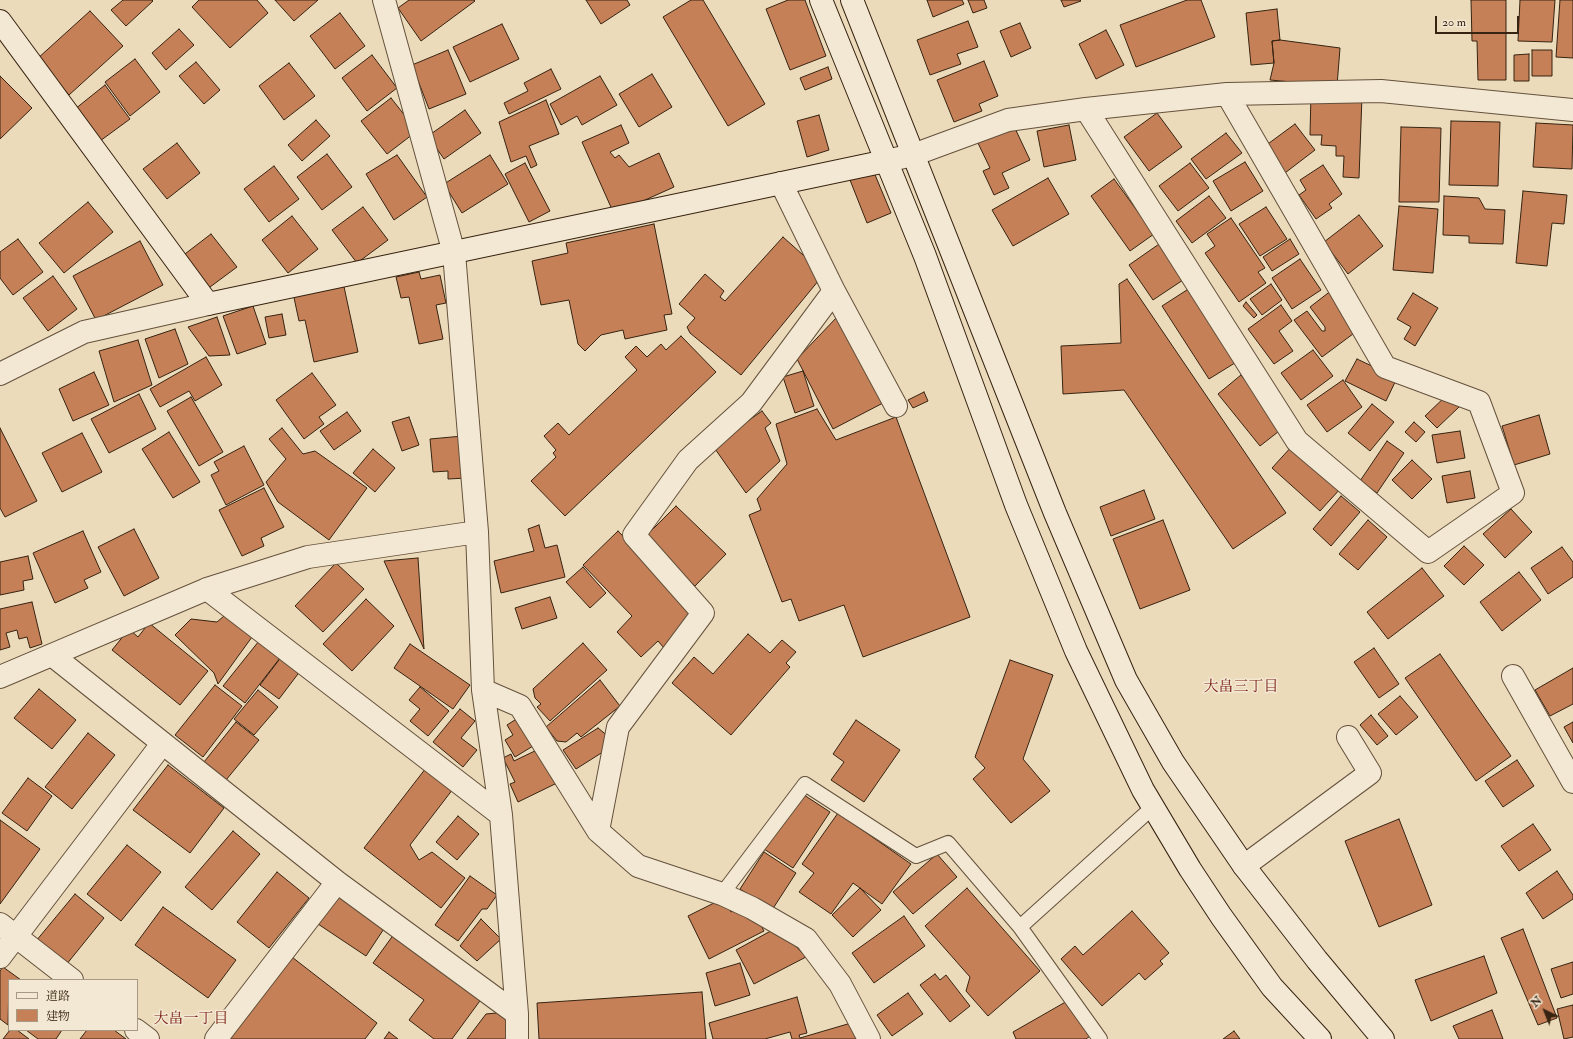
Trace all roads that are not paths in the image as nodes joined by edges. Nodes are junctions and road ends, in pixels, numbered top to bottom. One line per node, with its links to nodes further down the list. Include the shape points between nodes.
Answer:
1 (384, 0): 11 (street)
2 (821, 0): 9 (street)
3 (852, 0): 8 (street)
4 (0, 21): 13 (street)
5 (1227, 94): 6 (street); 6 (street, via 1385,367 1480,402 1513,493 1428,552 1297,441); 7 (street, via 1380,91)
6 (1086, 109): 8 (street, via 1008,120)
7 (1573, 110)
8 (913, 155): 9 (street); 28 (street, via 1055,513 1126,680 1173,762)
9 (886, 161): 10 (street); 25 (street, via 925,256 1016,505 1067,629)
10 (781, 183): 11 (street); 12 (street)
11 (454, 253): 13 (street); 16 (street)
12 (834, 291): 15 (street); 27 (street, via 751,403 688,460 634,535 703,613 618,727)
13 (208, 304): 14 (street, via 84,332)
14 (0, 374)
15 (896, 406)
16 (477, 532): 17 (street, via 308,557); 21 (street)
17 (208, 589): 18 (street); 26 (street)
18 (52, 656): 20 (street); 23 (street)
19 (1514, 676): 24 (street)
20 (0, 677)
21 (483, 690): 26 (street); 27 (street, via 520,706)
22 (1348, 737): 28 (street, via 1370,773)
23 (162, 744): 29 (street); 32 (street)
24 (1573, 782)
25 (1153, 807): 31 (lane); 42 (street, via 1221,916 1272,987)
26 (501, 815): 35 (street)
27 (598, 831): 30 (street, via 638,866)
28 (1244, 866): 43 (street)
29 (337, 882): 35 (street); 38 (street)
30 (722, 894): 31 (lane, via 804,784 916,856 948,844); 40 (street, via 806,939 840,984)
31 (1020, 927): 41 (lane)
32 (8, 930): 33 (street); 34 (street)
33 (0, 957)
34 (71, 979)
35 (517, 1014): 39 (street)
36 (137, 1031): 37 (street)
37 (148, 1039)
38 (216, 1039)
39 (517, 1039)
40 (869, 1039)
41 (1100, 1039)
42 (1320, 1039)
43 (1383, 1039)

